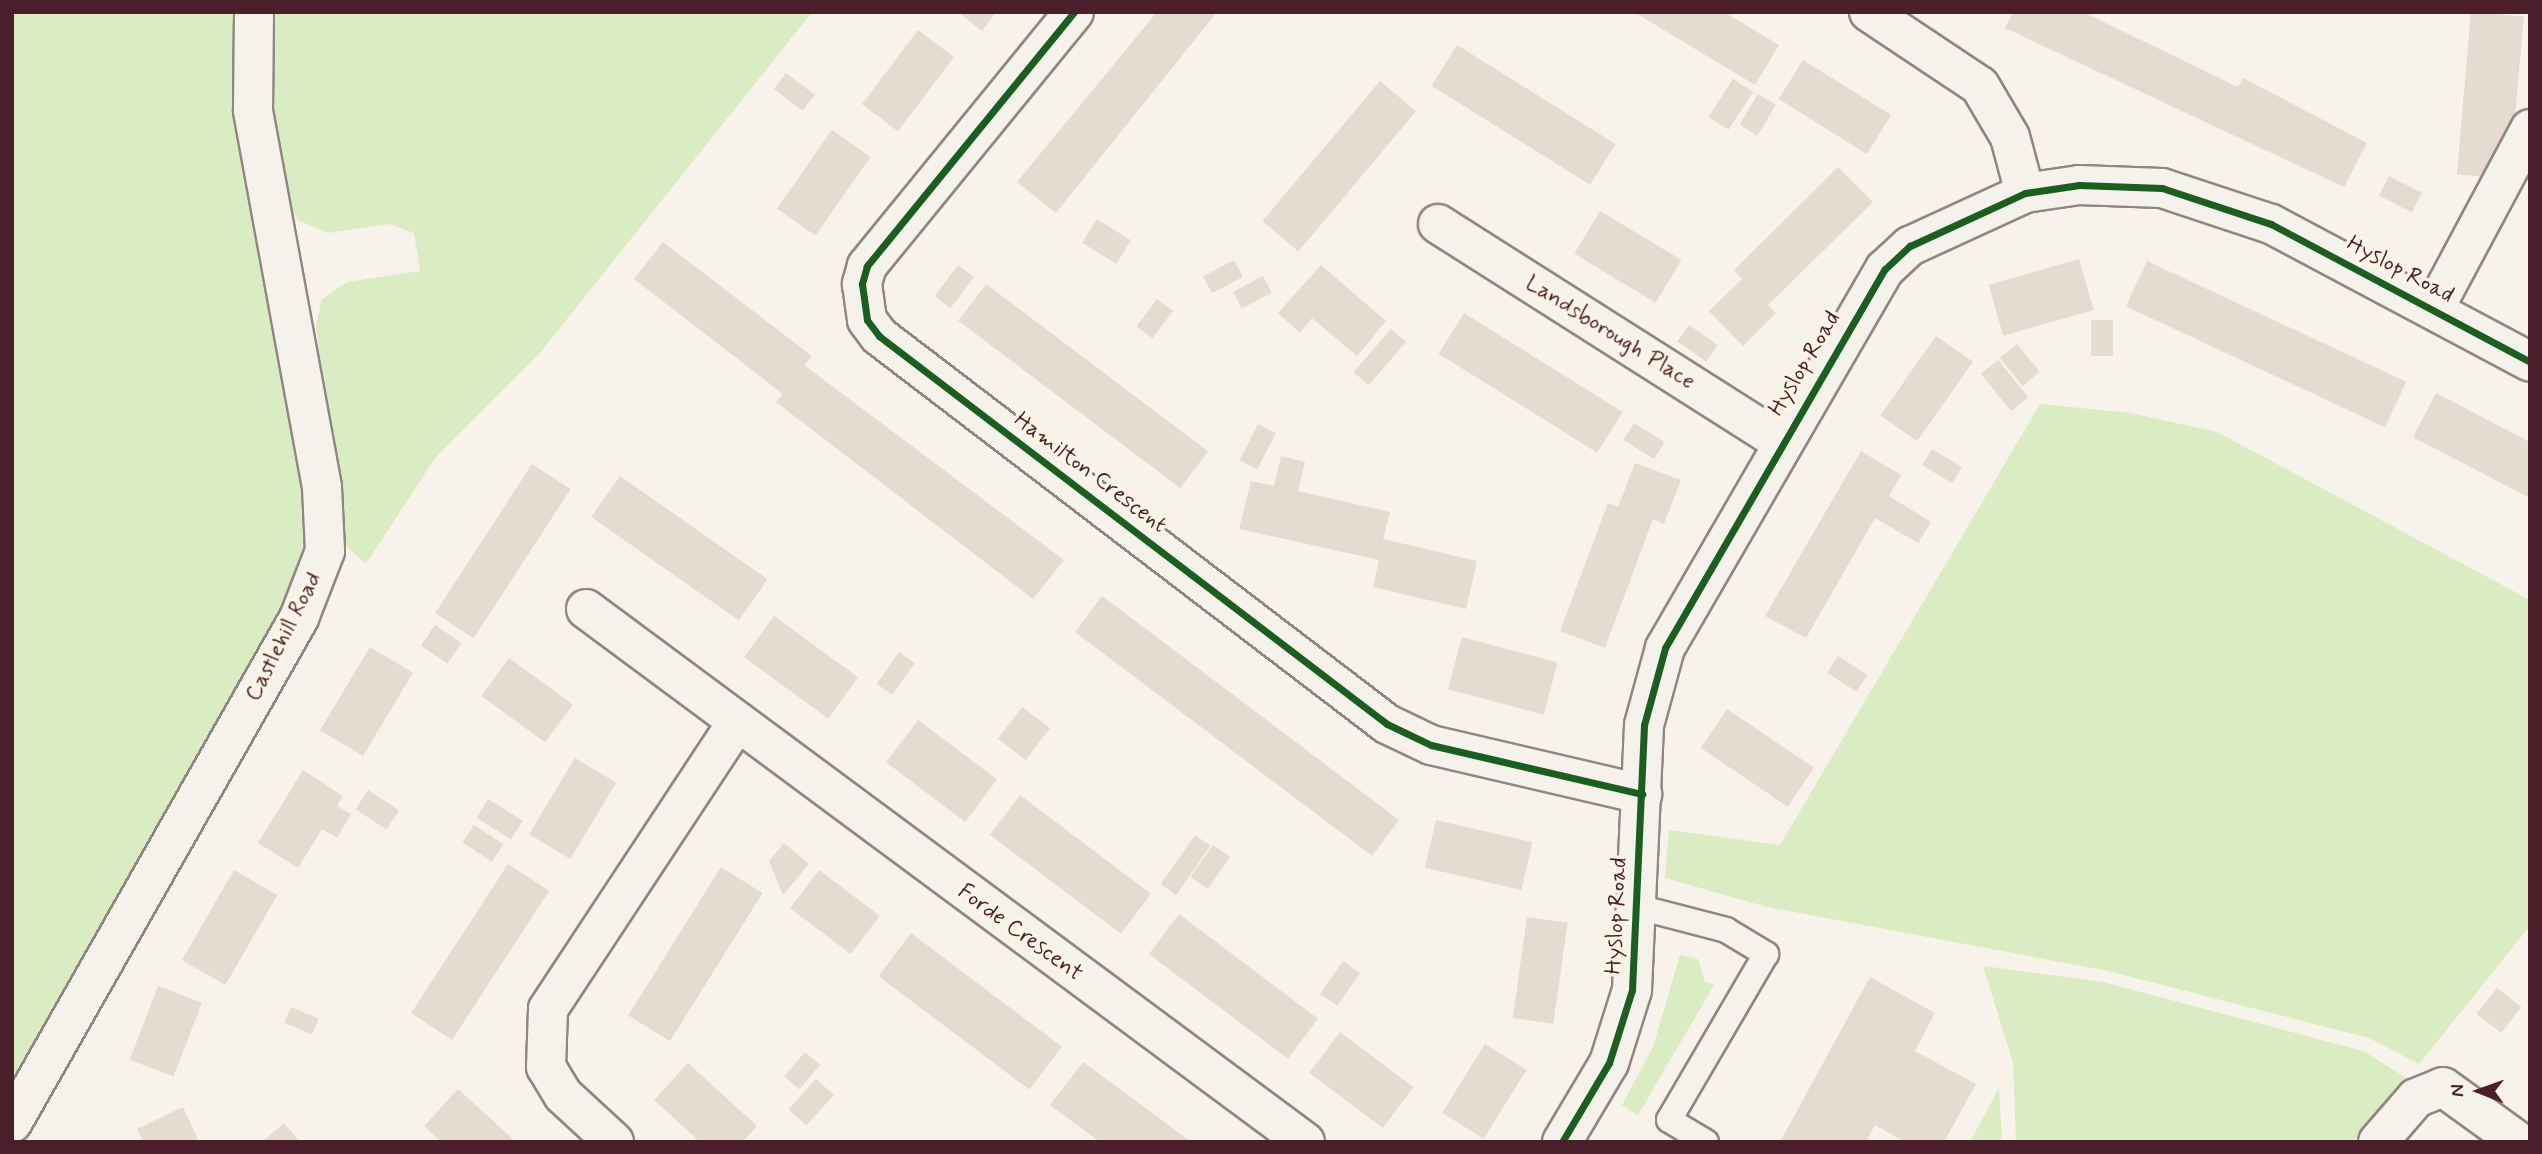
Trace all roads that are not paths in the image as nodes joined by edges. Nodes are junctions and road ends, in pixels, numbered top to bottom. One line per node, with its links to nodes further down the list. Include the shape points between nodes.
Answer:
1 (254, 12): 15 (street, Castlehill Road, via 253,110 322,487 325,551 299,618)
2 (1074, 12): 13 (street, Hamilton Crescent, via 867,266 862,284 867,320 879,336 1387,724 1431,745)
3 (1869, 12): 4 (street)
4 (1928, 27): 6 (street, via 1998,109)
5 (2530, 129): 8 (street)
6 (2025, 193): 8 (street, Hyslop Road, via 2129,185 2231,206); 10 (street, Hyslop Road, via 1954,220 1885,269)
7 (1438, 224): 10 (street, Landsborough Place)
8 (2434, 309): 9 (street, Hyslop Road)
9 (2530, 362)
10 (1781, 442): 13 (street, Hyslop Road, via 1665,648 1644,725)
11 (586, 609): 12 (street, Forde Crescent)
12 (736, 724): 16 (street, via 548,1009 546,1066 563,1095); 17 (street, Forde Crescent)
13 (1642, 794): 14 (street, Hyslop Road)
14 (1637, 907): 18 (street, Hyslop Road, via 1622,1026 1609,1063); 19 (lane, via 1726,930 1766,954 1669,1120)
15 (12, 1123)
16 (614, 1142)
17 (1305, 1142)
18 (1562, 1142)
19 (1706, 1142)
20 (2378, 1142): 21 (street, via 2416,1098 2443,1087)
21 (2519, 1142)

